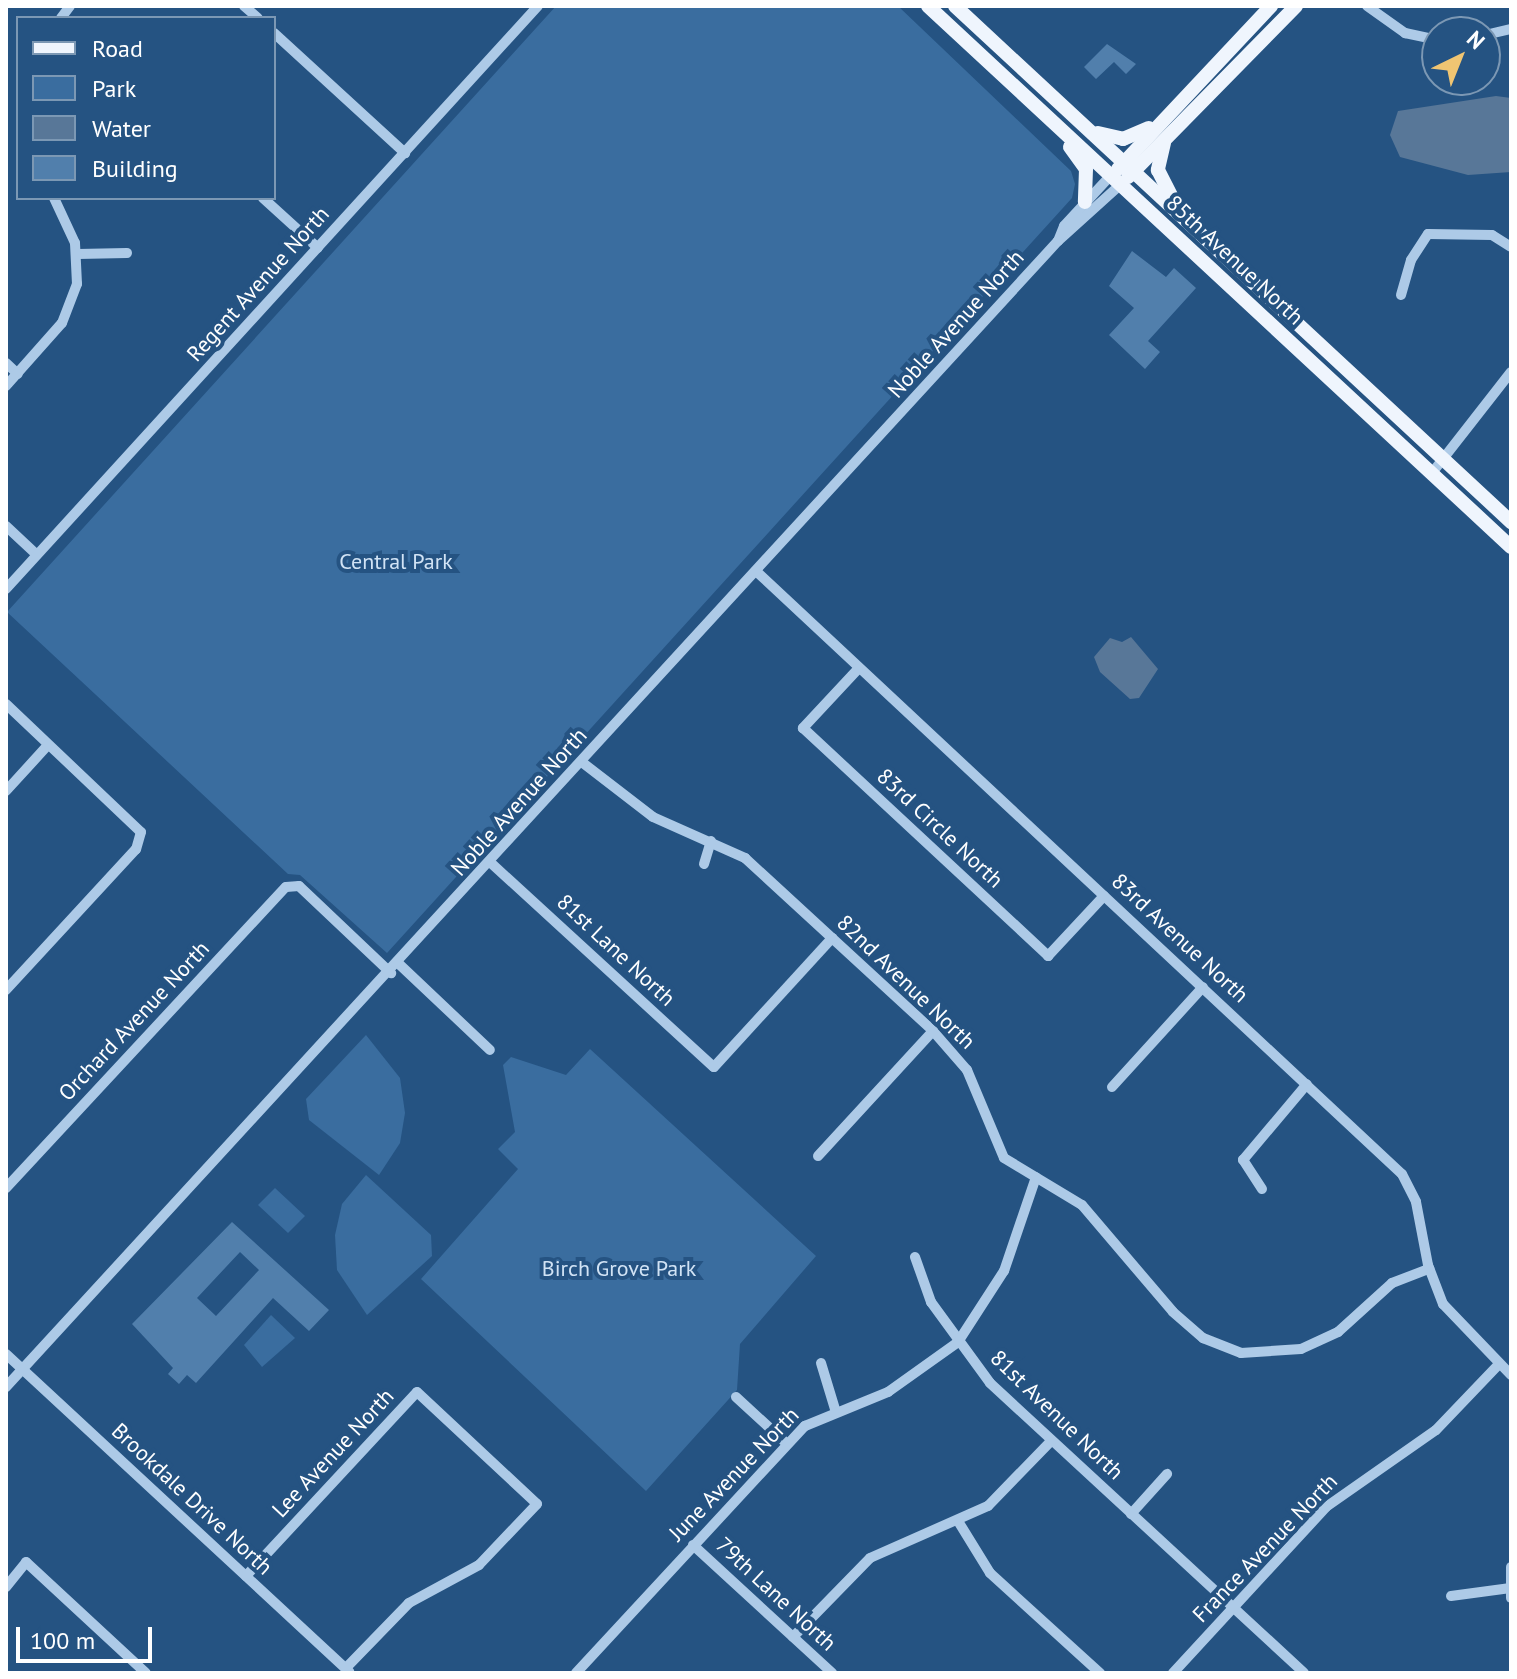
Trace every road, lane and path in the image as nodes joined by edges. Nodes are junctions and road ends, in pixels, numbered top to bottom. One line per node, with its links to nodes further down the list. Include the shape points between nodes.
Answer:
1 (538, 6): 13 (street, Regent Avenue North)
2 (928, 6): 9 (main road, 85th Avenue North)
3 (955, 6): 11 (main road, 85th Avenue North)
4 (1271, 6): 10 (main road)
5 (1296, 6): 12 (main road)
6 (1367, 6): 8 (street, via 1405,33)
7 (276, 35): 13 (street)
8 (1421, 36)
9 (994, 67): 15 (main road, 85th Avenue North); 18 (main road, via 999,82 1082,161 1088,178)
10 (1185, 97): 11 (main road, via 1132,138 1109,139); 14 (main road)
11 (1082, 124): 14 (main road, 85th Avenue North)
12 (1164, 141): 14 (main road); 24 (main road, via 1158,165 1164,189 1234,254)
13 (405, 153): 21 (street, Regent Avenue North)
14 (1129, 166): 15 (main road); 24 (main road, 85th Avenue North)
15 (1116, 179): 18 (street, Noble Avenue North); 19 (street, Noble Avenue North); 31 (main road, 85th Avenue North)
16 (55, 200): 23 (street)
17 (265, 200): 21 (street)
18 (1085, 202): 19 (street, Noble Avenue North)
19 (1058, 241): 36 (street, Noble Avenue North)
20 (1511, 247): 25 (street, via 1492,235 1428,234 1411,260)
21 (318, 248): 35 (street, Regent Avenue North)
22 (127, 253): 23 (street)
23 (78, 254): 28 (street, via 67,313)
24 (1246, 275): 30 (main road, 85th Avenue North)
25 (1401, 295)
26 (6, 363): 28 (street)
27 (1511, 372): 30 (street)
28 (18, 374): 29 (street)
29 (6, 386)
30 (1444, 459): 31 (street); 32 (main road, 85th Avenue North)
31 (1432, 473): 34 (main road, 85th Avenue North)
32 (1511, 522)
33 (6, 526): 35 (street)
34 (1511, 547)
35 (37, 555): 37 (street, Regent Avenue North)
36 (757, 572): 38 (street, 83rd Avenue North); 41 (street, Noble Avenue North)
37 (6, 589)
38 (858, 669): 46 (street, 83rd Avenue North); 46 (street, 83rd Circle North, via 803,728 1048,956)
39 (6, 704): 40 (street)
40 (48, 745): 42 (street); 50 (street, via 141,832 136,849)
41 (583, 763): 43 (street, 82nd Avenue North, via 653,817); 44 (street, Noble Avenue North)
42 (6, 791)
43 (711, 841): 45 (street); 47 (street, 82nd Avenue North, via 745,858)
44 (491, 863): 47 (street, 81st Lane North, via 714,1067); 48 (street, Noble Avenue North)
45 (704, 864)
46 (1104, 896): 49 (street, 83rd Avenue North)
47 (832, 938): 51 (street, 82nd Avenue North)
48 (395, 968): 52 (street); 57 (street, Orchard Avenue North, via 293,885); 67 (street, Noble Avenue North)
49 (1203, 987): 53 (street, 83rd Avenue North); 54 (street)
50 (6, 990)
51 (933, 1031): 55 (street); 56 (street, 82nd Avenue North, via 967,1070 994,1146)
52 (490, 1050)
53 (1307, 1084): 58 (street, via 1243,1160); 60 (street, 83rd Avenue North, via 1402,1174 1423,1222)
54 (1112, 1087)
55 (818, 1156)
56 (1036, 1177): 61 (street, 82nd Avenue North, via 1082,1205); 63 (street, June Avenue North, via 1004,1271)
57 (6, 1188)
58 (1262, 1189)
59 (915, 1257): 63 (street, 81st Avenue North, via 931,1302)
60 (1429, 1269): 61 (street, 82nd Avenue North, via 1392,1283 1338,1332 1281,1354 1221,1348 1186,1327); 66 (street, 83rd Avenue North, via 1443,1304)
61 (1166, 1304): 62 (street)
62 (1156, 1312)
63 (958, 1342): 71 (street, June Avenue North, via 913,1378); 72 (street, 81st Avenue North, via 990,1383)
64 (6, 1354): 67 (street, Brookdale Drive North)
65 (821, 1363): 71 (street)
66 (1499, 1364): 68 (street, 83rd Avenue North); 84 (street, France Avenue North, via 1436,1430 1326,1507)
67 (22, 1369): 69 (street, Noble Avenue North); 79 (street, Brookdale Drive North)
68 (1511, 1375)
69 (6, 1387)
70 (736, 1397): 73 (street)
71 (835, 1409): 73 (street, June Avenue North)
72 (1051, 1441): 75 (street, 81st Avenue North); 76 (street, via 988,1506)
73 (786, 1443): 77 (street, June Avenue North)
74 (1167, 1474): 75 (street, 81st Avenue North)
75 (1131, 1514): 84 (street, 81st Avenue North)
76 (958, 1521): 85 (street, via 911,1535 870,1558); 90 (street, via 990,1573)
77 (693, 1545): 85 (street, 79th Lane North); 88 (street, June Avenue North)
78 (1511, 1567): 81 (street)
79 (246, 1576): 86 (street, Brookdale Drive North); 86 (street, Lee Avenue North, via 417,1392 537,1504 479,1565 409,1603)
80 (6, 1587): 87 (street, via 26,1562)
81 (1510, 1588): 82 (street); 83 (street)
82 (1451, 1596)
83 (1511, 1598)
84 (1233, 1608): 91 (street, France Avenue North); 92 (street, 81st Avenue North)
85 (793, 1637): 89 (street, 79th Lane North)
86 (348, 1671)
87 (146, 1673)
88 (576, 1673)
89 (832, 1673)
90 (1100, 1673)
91 (1173, 1673)
92 (1304, 1673)

